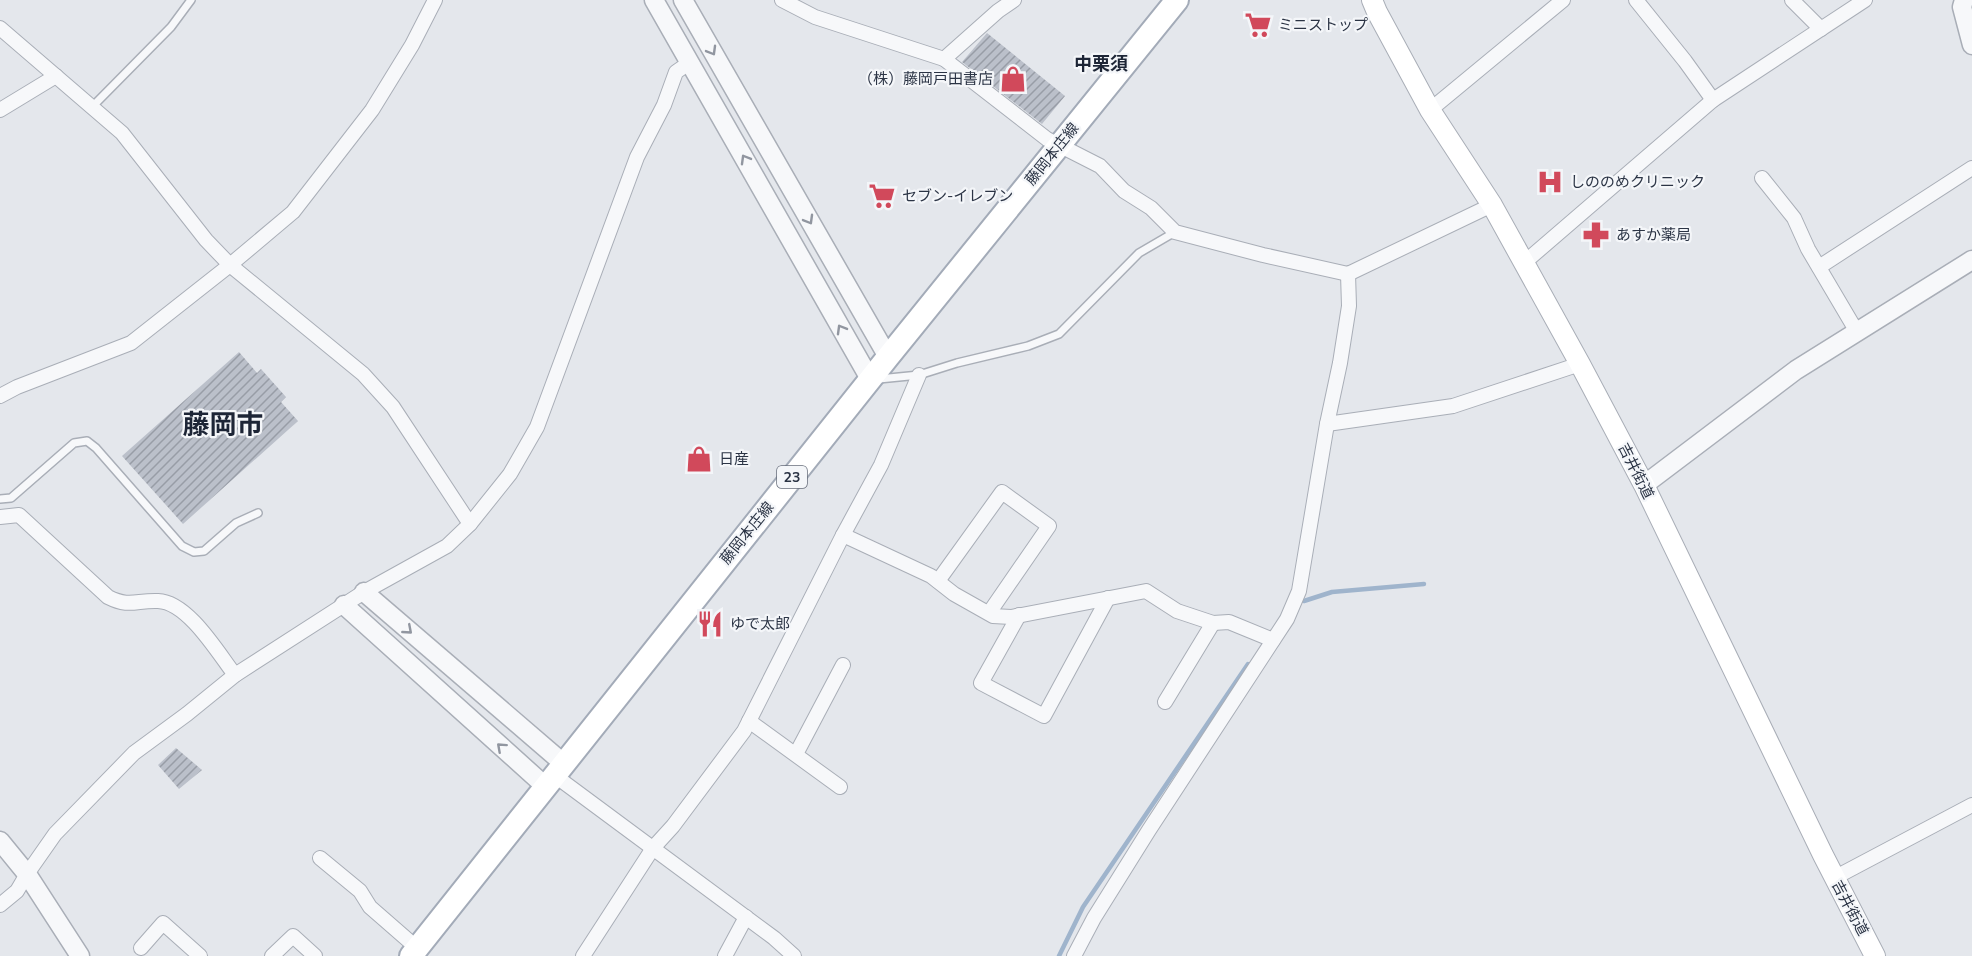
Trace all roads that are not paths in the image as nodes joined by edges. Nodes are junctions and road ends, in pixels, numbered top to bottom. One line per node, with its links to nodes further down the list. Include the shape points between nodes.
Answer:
1 (191, 0): 21 (lane, via 171,27)
2 (435, 0): 31 (street, via 372,110 293,212)
3 (654, 0): 18 (street)
4 (683, 0): 35 (street, one-way to 35)
5 (782, 0): 17 (street, via 815,17)
6 (1014, 0): 17 (street)
7 (1177, 0): 24 (main road, 藤岡本庄線 / 23)
8 (1372, 0): 23 (main road, 吉井街道)
9 (1563, 0): 23 (street)
10 (1636, 0): 20 (street)
11 (1792, 0): 15 (street)
12 (1865, 0): 15 (street)
13 (1964, 0): 16 (street, via 1962,7)
14 (0, 28): 19 (street)
15 (1821, 29): 20 (street)
16 (1972, 45)
17 (944, 59): 24 (street)
18 (689, 63): 38 (street, one-way to 18); 45 (street, via 676,72 637,157 537,427 510,474)
19 (56, 76): 21 (street); 22 (street)
20 (1713, 100): 30 (street)
21 (92, 107): 31 (street, via 122,133)
22 (0, 110)
23 (1430, 110): 27 (main road, 吉井街道)
24 (1058, 146): 28 (street, via 1100,166 1124,191 1151,208); 35 (main road, 藤岡本庄線 / 23)
25 (1972, 168): 32 (street)
26 (1762, 178): 32 (street, via 1794,218)
27 (1492, 205): 30 (main road, 吉井街道); 33 (street)
28 (1175, 231): 33 (street); 37 (lane, via 1140,253 1059,334)
29 (1972, 260): 34 (street)
30 (1525, 262): 36 (main road, 吉井街道)
31 (230, 265): 39 (street, via 131,343); 45 (street, via 363,374 393,407)
32 (1819, 267): 34 (street)
33 (1348, 274): 40 (street, via 1349,306)
34 (1857, 332): 41 (street, via 1796,370)
35 (888, 357): 38 (main road, 藤岡本庄線 / 23)
36 (1580, 364): 40 (street, via 1453,406); 41 (main road, 吉井街道)
37 (919, 375): 38 (lane); 46 (street, via 881,465)
38 (870, 379): 60 (main road, 藤岡本庄線 / 23)
39 (0, 396)
40 (1327, 424): 54 (street, via 1299,591)
41 (1644, 485): 67 (main road, 吉井街道)
42 (0, 500): 43 (lane, via 11,498 74,443 87,441 182,546 194,552 204,551 236,523)
43 (258, 513)
44 (0, 517): 56 (street, via 19,515 108,597 123,604 160,601 178,607)
45 (470, 524): 48 (street, via 447,546)
46 (843, 536): 47 (street); 58 (street)
47 (938, 581): 51 (street); 51 (street, via 1002,492 1049,526)
48 (364, 592): 50 (street); 60 (street, one-way to 60)
49 (1108, 598): 52 (street); 52 (street, via 1044,716 981,683); 53 (street, via 1146,591 1177,611)
50 (344, 605): 56 (street); 60 (street, one-way to 50)
51 (989, 613): 52 (street)
52 (1019, 615)
53 (1214, 623): 54 (street, via 1229,622); 57 (street)
54 (1273, 640): 79 (street, via 1149,830)
55 (843, 665): 59 (street)
56 (235, 675): 66 (street, via 134,753 55,834)
57 (1165, 702)
58 (749, 721): 59 (street); 64 (street)
59 (796, 754): 61 (street)
60 (554, 775): 64 (street); 71 (main road, 藤岡本庄線 / 23)
61 (840, 787)
62 (1972, 805): 67 (street)
63 (0, 841): 66 (street)
64 (653, 848): 69 (street); 76 (street)
65 (320, 858): 71 (street, via 360,891 370,907)
66 (27, 874): 68 (street, via 17,891); 72 (street)
67 (1834, 878): 80 (main road, 吉井街道)
68 (0, 905)
69 (746, 917): 77 (street); 78 (street)
70 (141, 948): 73 (street, via 163,923)
71 (414, 952)
72 (80, 956)
73 (200, 956)
74 (272, 956): 75 (street, via 293,936)
75 (315, 956)
76 (584, 956)
77 (725, 956)
78 (795, 956)
79 (1074, 956)
80 (1875, 956)

